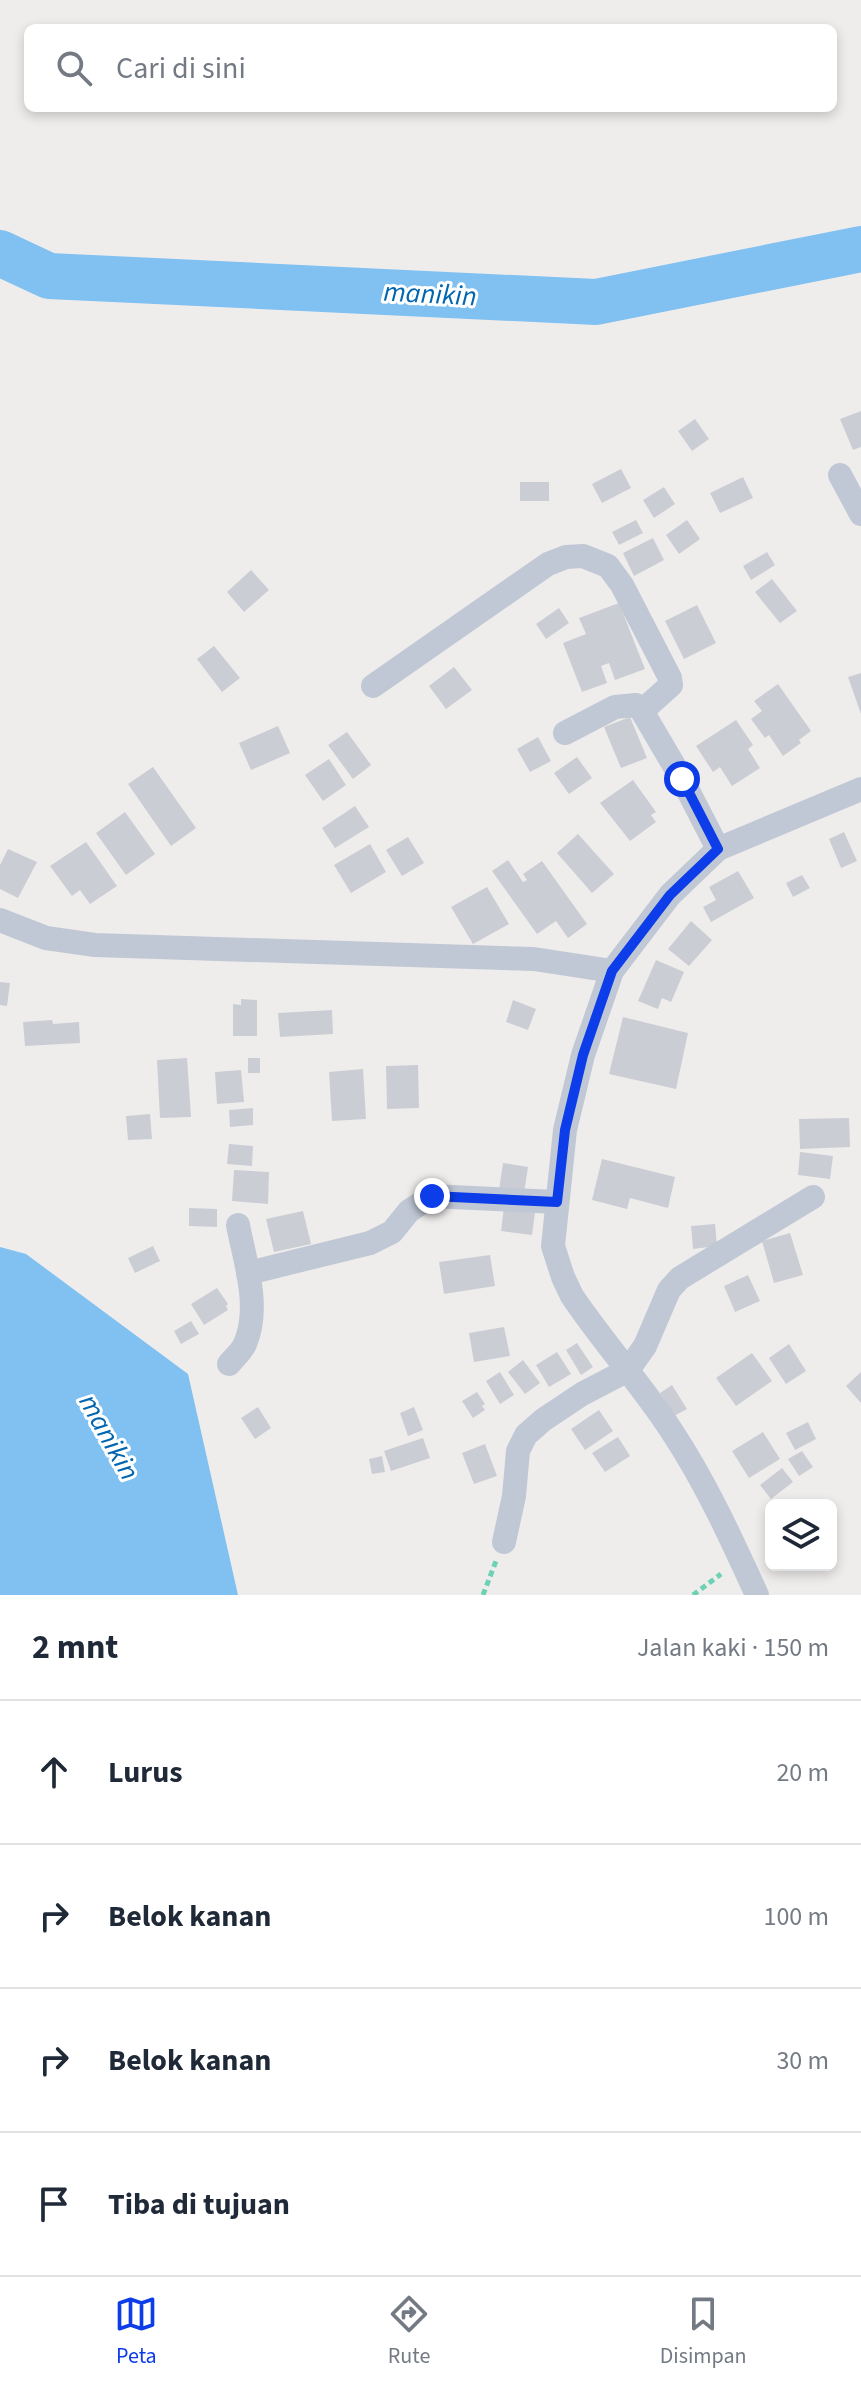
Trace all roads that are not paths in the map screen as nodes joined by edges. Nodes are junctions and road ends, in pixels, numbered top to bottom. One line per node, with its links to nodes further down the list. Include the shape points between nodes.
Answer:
1 (840, 475): 2 (street)
2 (861, 514)
3 (373, 686): 4 (street, via 548,564 583,556 608,566 670,678 671,685)
4 (642, 711): 5 (street, via 636,705 615,707); 7 (street)
5 (565, 733)
6 (861, 789): 7 (street)
7 (718, 849): 9 (street, via 670,895)
8 (0, 920): 9 (street, via 46,938 95,945 534,959)
9 (612, 971): 11 (street, via 565,1130)
10 (813, 1197): 15 (street, via 680,1278)
11 (557, 1202): 13 (street, via 432,1196 409,1211 392,1232 370,1243); 15 (street, via 553,1246 563,1277)
12 (238, 1225): 13 (street)
13 (248, 1273): 14 (street, via 252,1318 244,1346)
14 (229, 1364)
15 (628, 1370): 16 (street, via 582,1394 526,1435 518,1451); 17 (street, via 702,1480)
16 (504, 1542)
17 (757, 1595)

